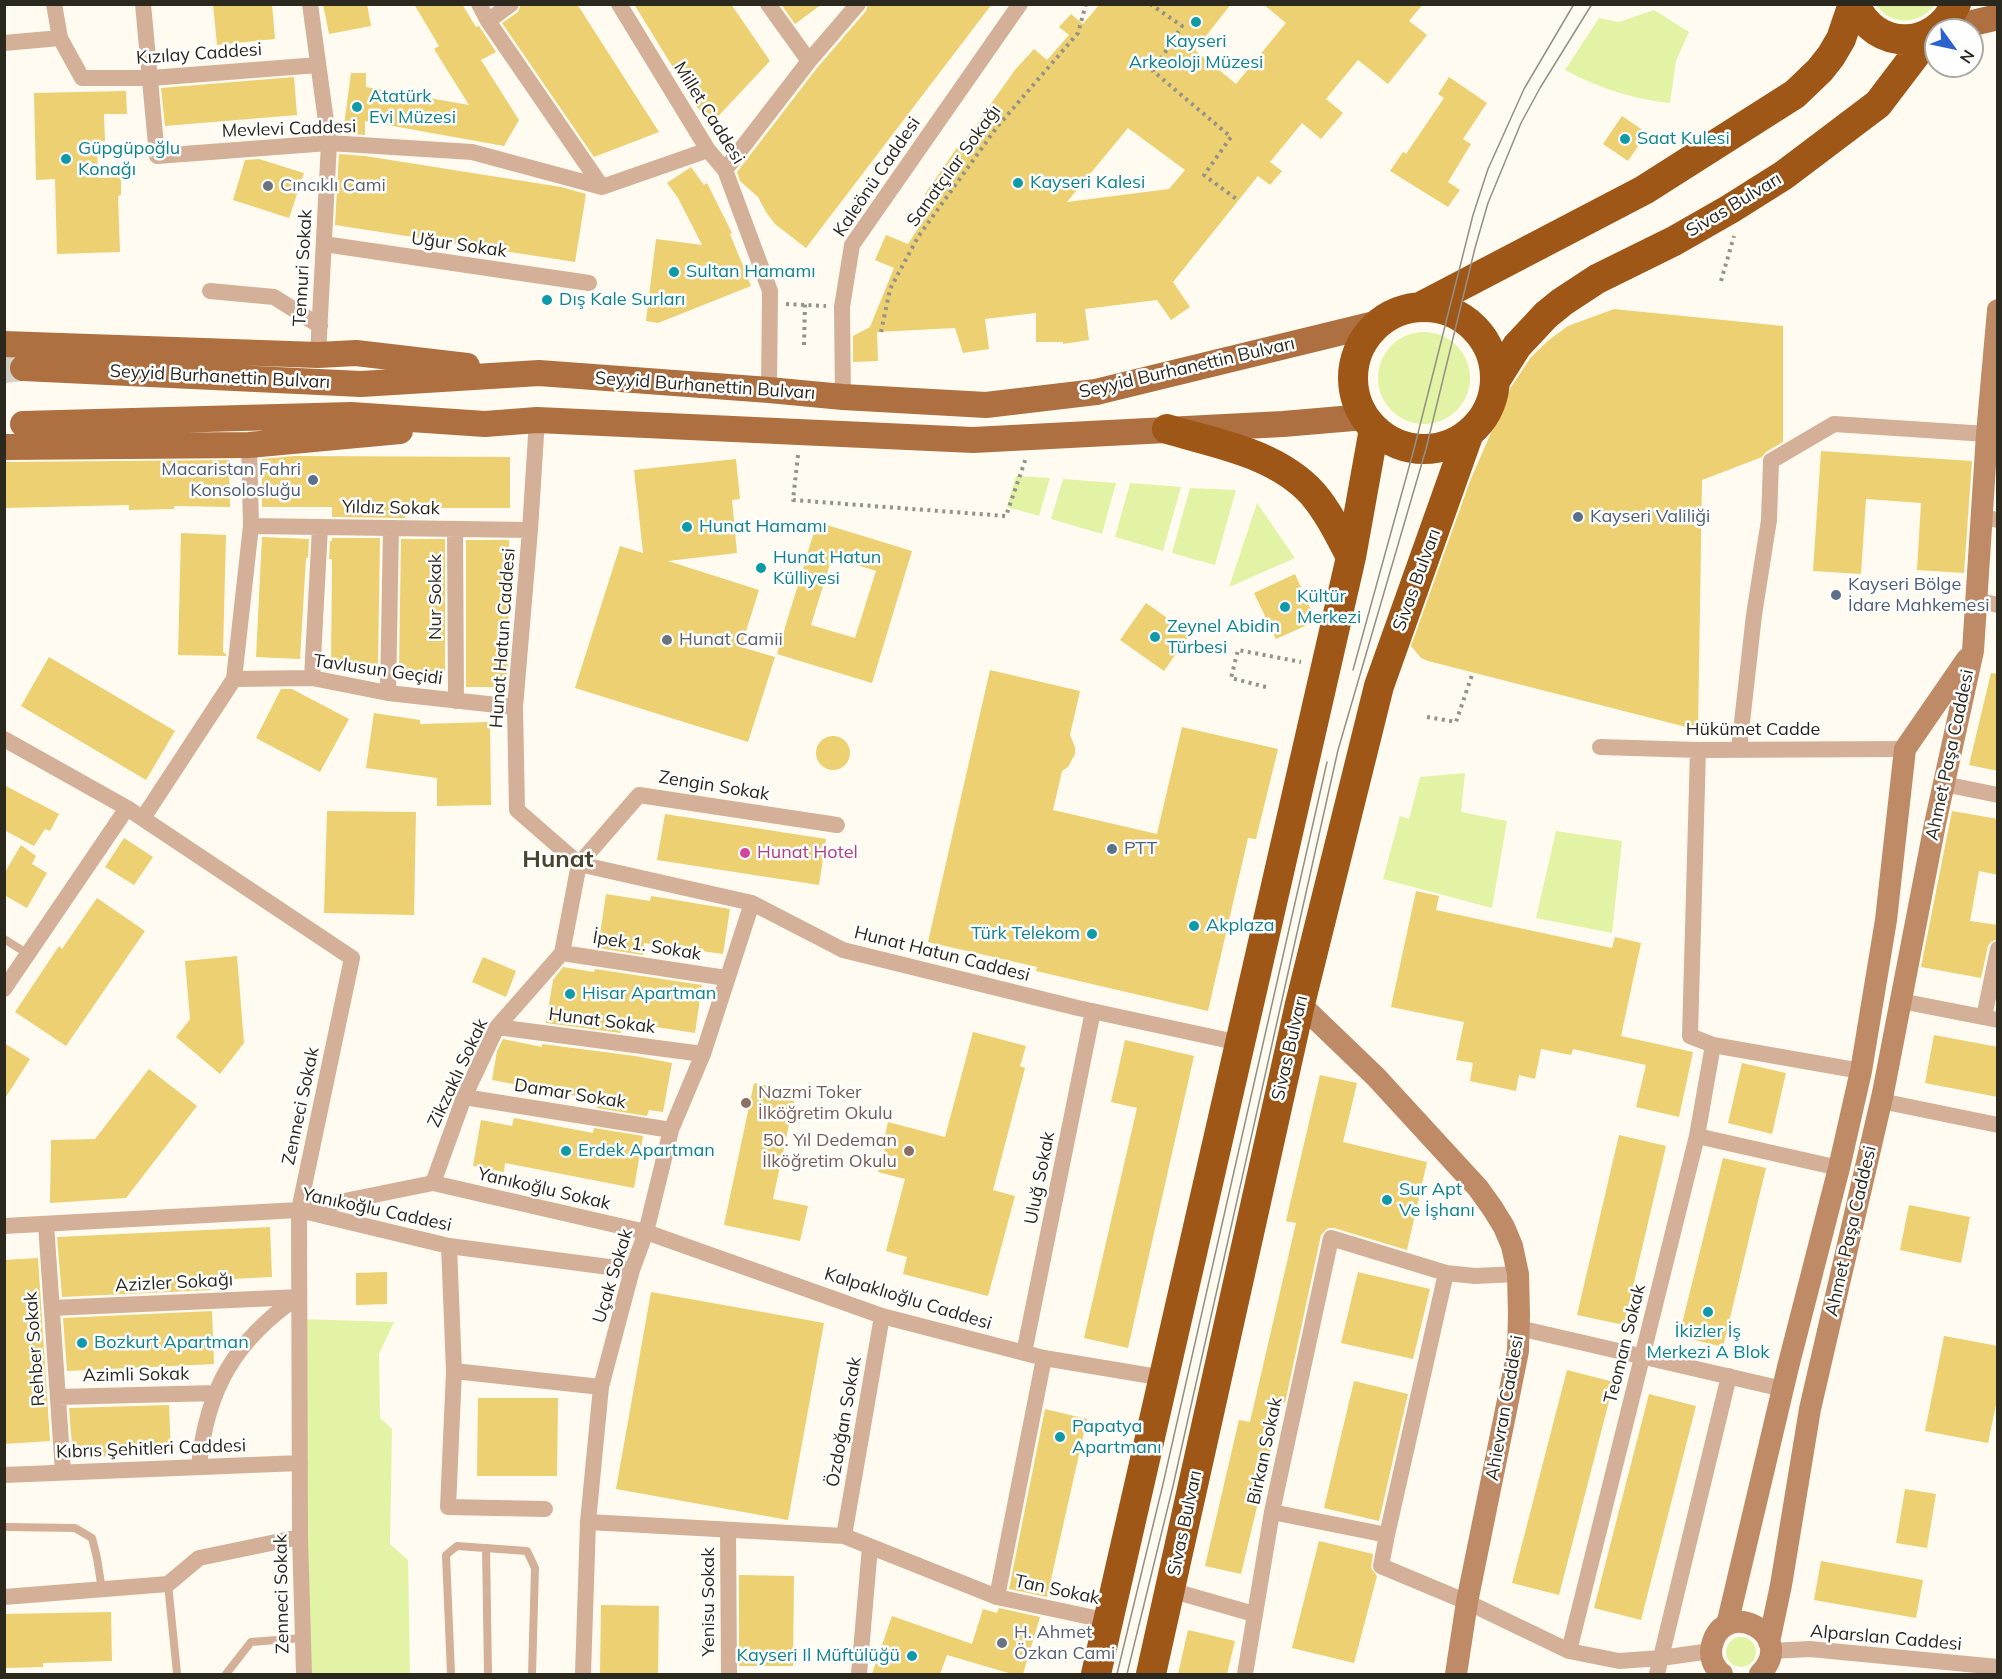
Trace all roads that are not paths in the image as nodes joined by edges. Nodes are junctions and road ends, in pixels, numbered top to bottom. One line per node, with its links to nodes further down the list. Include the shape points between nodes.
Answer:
1 (54, 4): 15 (street)
2 (143, 4): 20 (street, Mevlevi Caddesi)
3 (310, 4): 19 (street, Tennuri Sokak)
4 (479, 4): 13 (street)
5 (511, 4): 13 (street)
6 (619, 4): 22 (street, Millet Caddesi)
7 (768, 4): 18 (street)
8 (858, 4): 18 (street)
9 (1020, 4): 38 (street, Kaleönü Caddesi, via 852,245 842,307)
10 (1854, 4): 14 (highway, via 1865,22 1885,36 1909,40); 28 (highway, via 1831,56 1795,94 1644,190)
11 (1956, 4): 12 (highway, Sivas Bulvarı)
12 (1947, 18)
13 (488, 21): 24 (street)
14 (1924, 36)
15 (60, 38): 16 (street); 20 (street, Kızılay Caddesi, via 82,78)
16 (4, 43)
17 (1924, 48): 36 (highway, Sivas Bulvarı, via 1878,104 1785,175 1730,210 1597,279 1562,302 1517,346)
18 (809, 61): 23 (street)
19 (318, 65): 20 (street, Kızılay Caddesi); 21 (street, Tennuri Sokak)
20 (151, 78): 21 (street, Mevlevi Caddesi, via 157,156)
21 (329, 143): 24 (street, Mevlevi Caddesi, via 472,152); 25 (street, Tennuri Sokak)
22 (708, 150): 23 (street, Millet Caddesi); 24 (street)
23 (725, 170): 37 (street, Millet Caddesi, via 770,291)
24 (602, 187)
25 (324, 244): 26 (street, Uğur Sokak); 31 (street, Tennuri Sokak)
26 (589, 284)
27 (210, 291): 31 (street, via 274,297)
28 (1420, 307): 30 (highway, via 1406,309); 36 (highway, via 1448,311 1474,327 1490,352)
29 (1998, 310): 45 (street)
30 (1379, 323): 38 (main road, Seyyid Burhanettin Bulvarı, via 1096,392 986,405); 40 (highway, via 1361,346 1353,375 1358,404)
31 (320, 326): 33 (street, Tennuri Sokak)
32 (4, 344): 33 (main road)
33 (318, 355): 35 (main road, via 356,354)
34 (23, 368): 35 (main road, Seyyid Burhanettin Bulvarı, via 362,384)
35 (539, 373): 37 (main road, Seyyid Burhanettin Bulvarı)
36 (1495, 381): 44 (highway, via 1488,410)
37 (769, 390): 38 (main road, Seyyid Burhanettin Bulvarı)
38 (843, 397)
39 (537, 420): 42 (main road, Seyyid Burhanettin Bulvarı); 43 (main road, Seyyid Burhanettin Bulvarı, via 974,440); 53 (street, Hunat Hatun Caddesi)
40 (1369, 423): 43 (main road, Seyyid Burhanettin Bulvarı); 44 (highway, via 1386,438 1414,448 1443,447); 54 (highway)
41 (23, 424): 42 (main road, Seyyid Burhanettin Bulvarı, via 351,415)
42 (485, 424): 46 (main road)
43 (1167, 429): 54 (highway, via 1266,460 1293,476 1320,504)
44 (1469, 433): 81 (highway, Sivas Bulvarı, via 1379,686)
45 (1987, 434): 48 (street); 64 (street, via 1834,424 1771,461 1769,520)
46 (249, 445): 47 (main road); 49 (street)
47 (4, 447)
48 (1990, 518): 55 (street)
49 (250, 526): 50 (street, Yıldız Sokak); 58 (street)
50 (320, 527): 51 (street, Yıldız Sokak); 57 (street)
51 (391, 528): 52 (street, Yıldız Sokak); 59 (street)
52 (455, 529): 53 (street, Yıldız Sokak); 60 (street, Nur Sokak)
53 (530, 530): 61 (street, Hunat Hatun Caddesi)
54 (1351, 558): 85 (highway)
55 (1987, 602): 56 (street)
56 (1973, 651): 65 (street, Ahmet Paşa Caddesi); 67 (street, Ahmet Paşa Caddesi)
57 (312, 678): 58 (street, Tavlusun Geçidi); 59 (street, Tavlusun Geçidi)
58 (234, 679): 70 (street)
59 (388, 693): 60 (street, Tavlusun Geçidi)
60 (456, 701): 61 (street, Tavlusun Geçidi)
61 (515, 707): 72 (street, Hunat Hatun Caddesi, via 517,810)
62 (4, 739): 69 (street, Zenneci Sokak)
63 (1600, 747): 66 (street, Hükümet Cadde)
64 (1739, 749): 65 (street, Hükümet Cadde); 66 (street, Hükümet Cadde)
65 (1905, 749): 88 (street, Ahmet Paşa Caddesi, via 1886,920)
66 (1698, 750): 86 (street, via 1690,1036)
67 (1944, 784): 68 (street); 80 (street, Ahmet Paşa Caddesi)
68 (1998, 795)
69 (127, 808): 70 (street, Zenneci Sokak); 77 (street)
70 (143, 818): 96 (street, Zenneci Sokak, via 352,958)
71 (837, 825): 72 (street, Zengin Sokak, via 639,795)
72 (579, 864): 73 (street, Hunat Hatun Caddesi); 76 (street)
73 (752, 903): 78 (street, Uçak Sokak); 82 (street, Hunat Hatun Caddesi, via 843,950)
74 (4, 939): 77 (lane)
75 (1998, 949): 83 (street)
76 (562, 953): 78 (street, İpek 1. Sokak); 84 (street, Zikzaklı Sokak)
77 (28, 954): 79 (street)
78 (726, 978): 87 (street, Uçak Sokak)
79 (4, 989)
80 (1901, 1001): 83 (street); 90 (street, Ahmet Paşa Caddesi)
81 (1300, 1004): 103 (street, Ahievran Caddesi, via 1376,1077 1478,1188 1504,1227); 134 (highway, Sivas Bulvarı)
82 (1094, 1011): 85 (street, Hunat Hatun Caddesi); 108 (street, Uluğ Sokak)
83 (1991, 1019)
84 (497, 1028): 87 (street, Hunat Sokak); 89 (street, Zikzaklı Sokak)
85 (1240, 1043): 113 (highway)
86 (1713, 1046): 88 (street); 93 (street, Teoman Sokak)
87 (703, 1054): 92 (street, Uçak Sokak)
88 (1861, 1071): 94 (street, Ahmet Paşa Caddesi)
89 (464, 1097): 92 (street, Damar Sokak); 95 (street, Zikzaklı Sokak)
90 (1881, 1101): 91 (street); 142 (street, Ahmet Paşa Caddesi, via 1810,1409)
91 (1998, 1125)
92 (671, 1130): 99 (street, Uçak Sokak)
93 (1697, 1136): 94 (street); 109 (street, Teoman Sokak)
94 (1839, 1168): 115 (street, Ahmet Paşa Caddesi)
95 (433, 1183): 96 (street); 99 (street, Yanıkoğlu Sokak)
96 (298, 1210): 97 (street, Yanıkoğlu Caddesi); 100 (street, Yanıkoğlu Caddesi); 104 (street, Zenneci Sokak)
97 (46, 1224): 98 (street, Yanıkoğlu Caddesi); 105 (street, Rehber Sokak)
98 (4, 1226)
99 (646, 1232): 101 (street, Uçak Sokak); 106 (street, Kalpaklıoğlu Caddesi)
100 (449, 1246): 101 (street, Yanıkoğlu Caddesi); 111 (street)
101 (632, 1270): 114 (street, Uçak Sokak)
102 (1446, 1273): 103 (street); 123 (street, Birkan Sokak, via 1331,1238); 127 (street)
103 (1518, 1274): 107 (street, Ahievran Caddesi)
104 (299, 1297): 105 (street, Azizler Sokağı); 116 (street, via 250,1338); 118 (street, Zenneci Sokak)
105 (52, 1308): 117 (street, Rehber Sokak)
106 (882, 1316): 108 (street, Kalpaklıoğlu Caddesi); 128 (street, Özdoğan Sokak)
107 (1519, 1328): 109 (street); 137 (street, Ahievran Caddesi, via 1516,1362)
108 (1024, 1353): 110 (street, Kalpaklıoğlu Caddesi)
109 (1642, 1357): 112 (street); 143 (street, Teoman Sokak)
110 (1044, 1358): 113 (street, Kalpaklıoğlu Caddesi); 136 (street)
111 (454, 1371): 114 (street); 122 (street, via 448,1507)
112 (1729, 1376): 115 (street); 144 (street)
113 (1164, 1378): 139 (highway)
114 (601, 1387): 124 (street, Uçak Sokak)
115 (1783, 1389): 140 (street, Ahmet Paşa Caddesi)
116 (216, 1393): 117 (street, Azimli Sokak); 119 (street, via 205,1425)
117 (58, 1397): 120 (street, Rehber Sokak)
118 (300, 1462): 119 (street, Kıbrıs Şehitleri Caddesi); 129 (street, Zenneci Sokak)
119 (200, 1467): 120 (street, Kıbrıs Şehitleri Caddesi)
120 (63, 1472): 121 (street, Kıbrıs Şehitleri Caddesi)
121 (4, 1474)
122 (545, 1509)
123 (1272, 1512): 127 (street); 138 (street, Birkan Sokak)
124 (588, 1522): 126 (street, Tan Sokak); 153 (street, Uçak Sokak)
125 (7, 1527): 133 (lane, via 75,1527 92,1538)
126 (728, 1530): 128 (street, Tan Sokak); 154 (street, Yenisu Sokak)
127 (1387, 1535): 137 (street, via 1382,1566)
128 (844, 1536): 130 (street, Tan Sokak)
129 (300, 1538): 132 (street, via 199,1558); 141 (street, Zenneci Sokak)
130 (870, 1547): 136 (street, Tan Sokak); 155 (street)
131 (486, 1548): 150 (lane, via 457,1546 446,1555); 151 (lane); 152 (lane, via 527,1551 535,1568)
132 (168, 1584): 133 (street); 147 (lane)
133 (102, 1590): 135 (street)
134 (1170, 1590): 138 (street); 157 (highway, Sivas Bulvarı)
135 (4, 1597)
136 (997, 1597): 139 (street, Tan Sokak)
137 (1467, 1602): 143 (street); 159 (street, Ahievran Caddesi)
138 (1254, 1614): 158 (street, Birkan Sokak)
139 (1109, 1621): 156 (highway)
140 (1727, 1625): 142 (street, via 1747,1622 1757,1626); 145 (street, via 1713,1640)
141 (303, 1638): 148 (lane, via 251,1642); 149 (street, Zenneci Sokak)
142 (1770, 1647): 146 (street, Alparslan Caddesi); 161 (street, Ahmet Paşa Caddesi, via 1766,1669)
143 (1569, 1651): 144 (street, via 1619,1661)
144 (1661, 1658): 145 (street); 160 (street)
145 (1716, 1667)
146 (1998, 1667)
147 (177, 1673)
148 (229, 1673)
149 (304, 1674)
150 (451, 1674)
151 (488, 1674)
152 (532, 1674)
153 (583, 1674)
154 (729, 1674)
155 (859, 1674)
156 (1096, 1674)
157 (1151, 1674)
158 (1245, 1674)
159 (1455, 1674)
160 (1657, 1674)
161 (1760, 1674)

